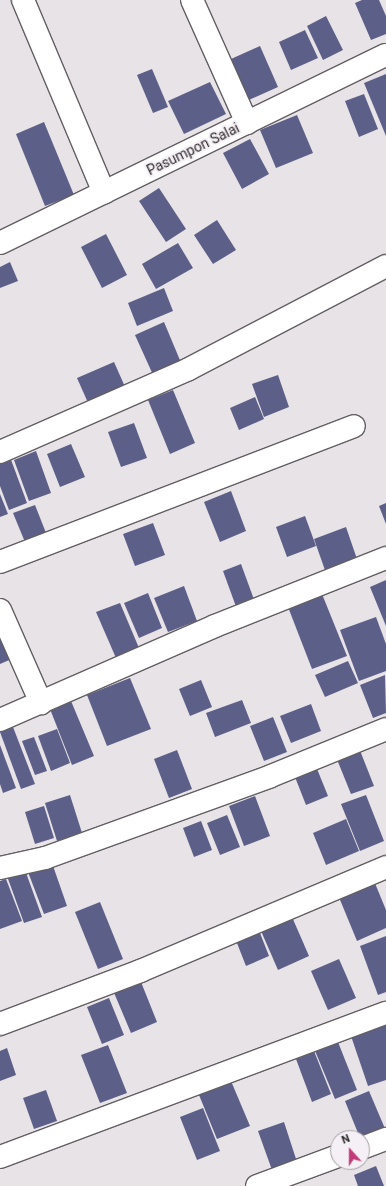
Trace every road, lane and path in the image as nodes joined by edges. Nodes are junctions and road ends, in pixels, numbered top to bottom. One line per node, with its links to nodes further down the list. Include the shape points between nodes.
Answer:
1 (23, 0): 5 (street)
2 (192, 0): 4 (street)
3 (386, 55): 4 (street, Pasumpon Salai)
4 (247, 123): 5 (street, Pasumpon Salai)
5 (104, 193): 6 (street, Pasumpon Salai)
6 (0, 243)
7 (386, 266): 9 (street, via 189,369)
8 (354, 426): 11 (street)
9 (0, 452)
10 (386, 558): 13 (street, via 216,626)
11 (0, 562)
12 (0, 610): 13 (street)
13 (41, 703): 14 (street)
14 (0, 720)
15 (386, 729): 17 (street, via 271,776 45,858)
16 (386, 867): 19 (street, via 140,971)
17 (0, 868)
18 (386, 1013): 22 (street)
19 (0, 1024)
20 (386, 1139): 21 (street)
21 (370, 1145)
22 (0, 1157)
23 (330, 1159): 24 (street)
24 (257, 1186)

